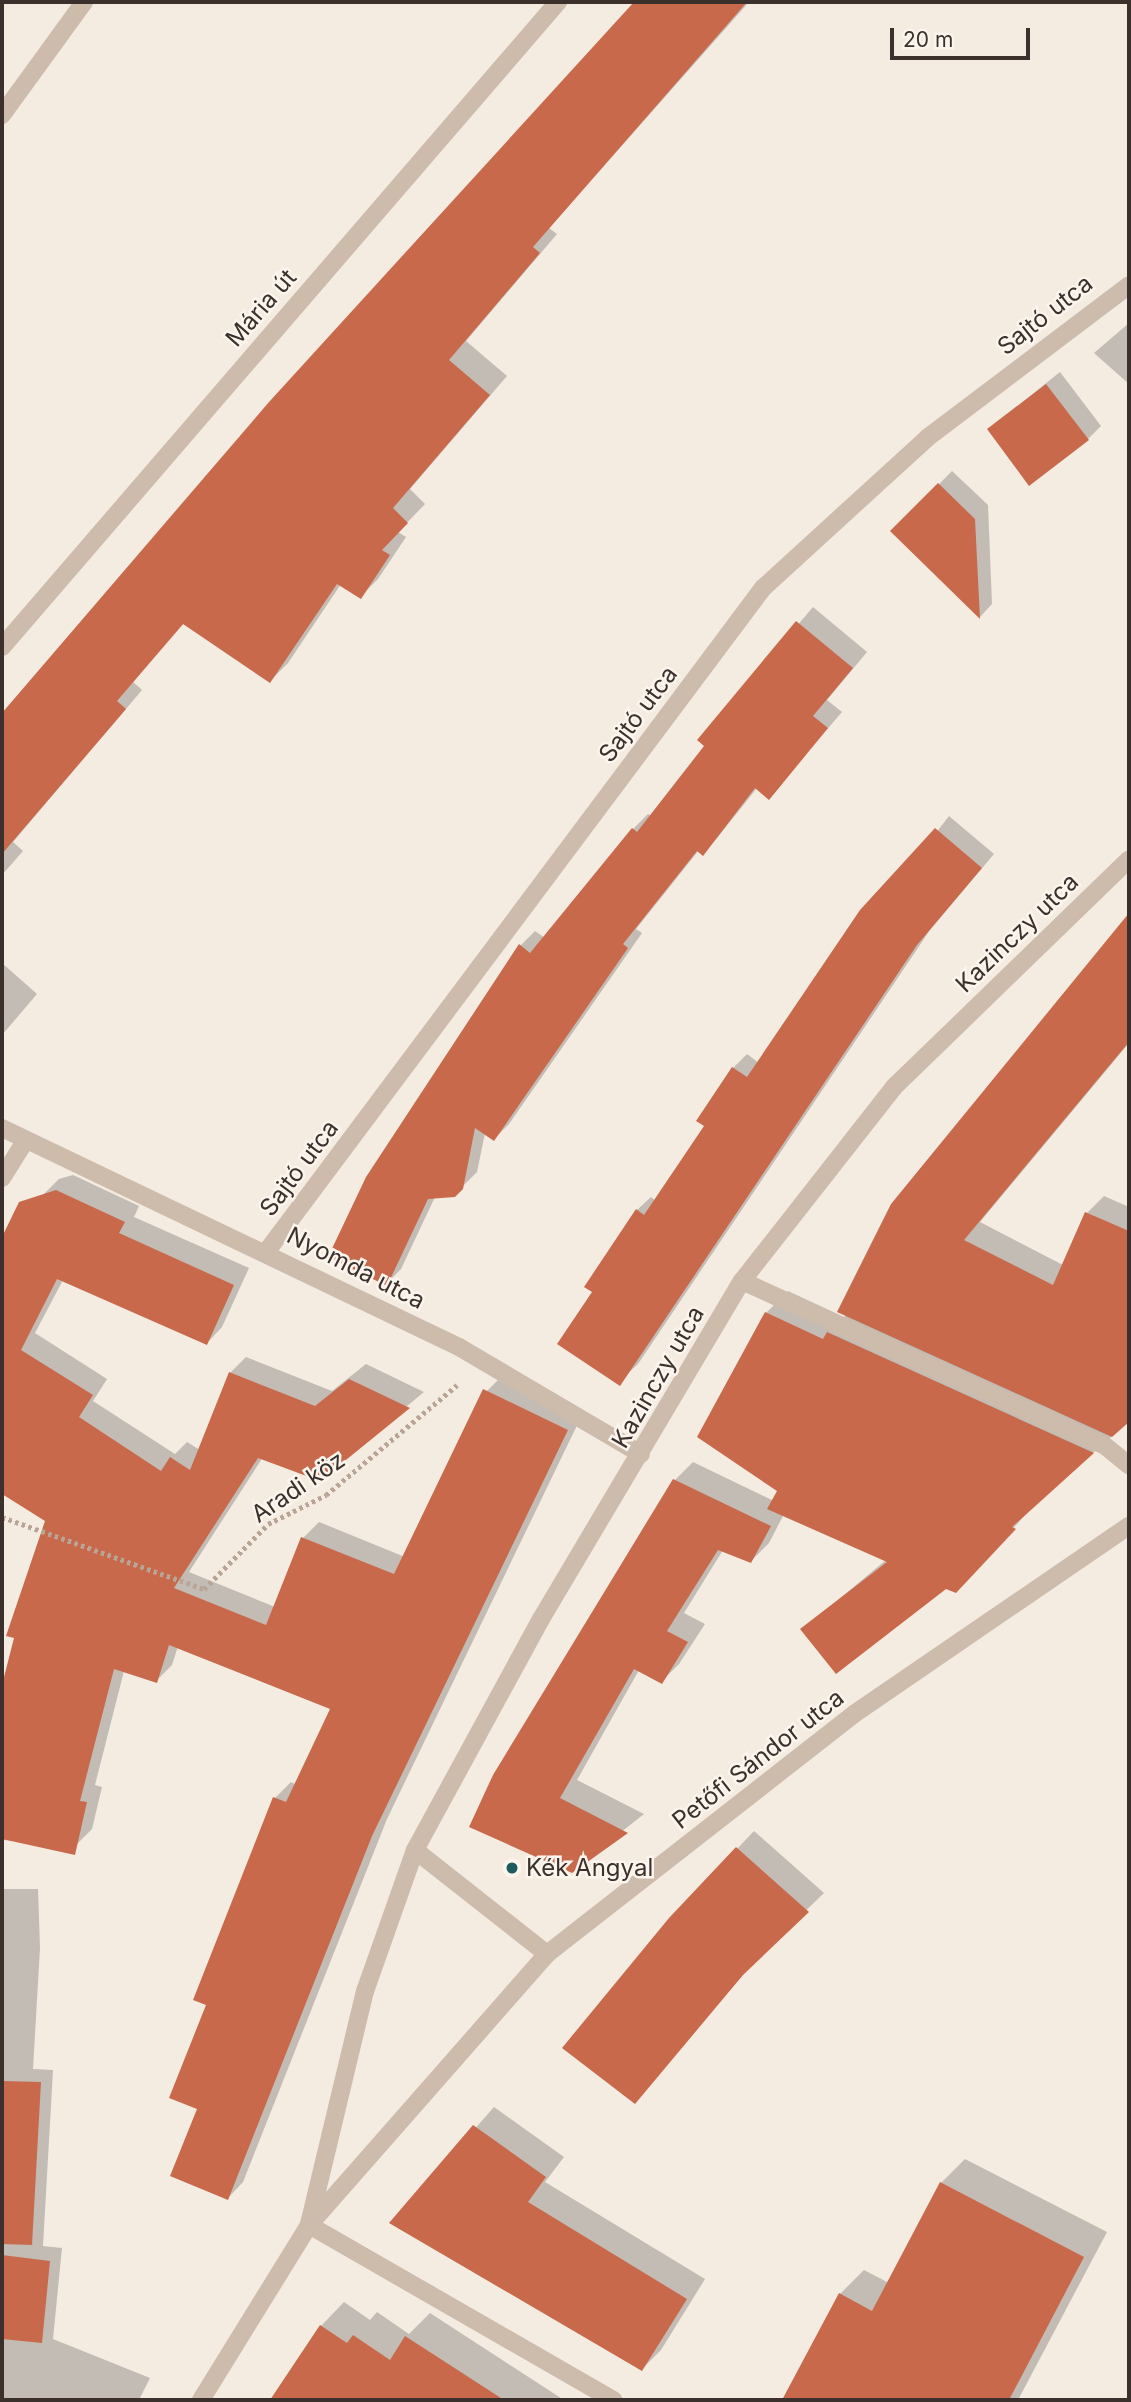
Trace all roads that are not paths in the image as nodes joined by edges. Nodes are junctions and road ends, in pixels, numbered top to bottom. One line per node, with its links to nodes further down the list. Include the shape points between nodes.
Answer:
1 (84, 2): 3 (street)
2 (558, 2): 5 (street, Mária út)
3 (2, 114)
4 (1129, 285): 10 (street, Sajtó utca, via 927,438 763,588)
5 (2, 647)
6 (1129, 859): 11 (street, Kazinczy utca, via 894,1087)
7 (2, 1128): 8 (street, Nyomda utca)
8 (25, 1141): 9 (street); 10 (street, Nyomda utca)
9 (2, 1178)
10 (267, 1251): 12 (street, Nyomda utca, via 484,1362)
11 (742, 1282): 12 (street, Kazinczy utca); 13 (street, via 1104,1445)
12 (641, 1454): 15 (street, Kazinczy utca, via 541,1619)
13 (1129, 1465)
14 (1129, 1526): 16 (street, Petőfi Sándor utca, via 854,1714)
15 (415, 1850): 16 (street); 17 (street, Petőfi Sándor utca, via 365,1991)
16 (547, 1954): 17 (street, Petőfi Sándor utca)
17 (309, 2225): 18 (street, Petőfi Sándor utca); 19 (street)
18 (201, 2400)
19 (613, 2400)

